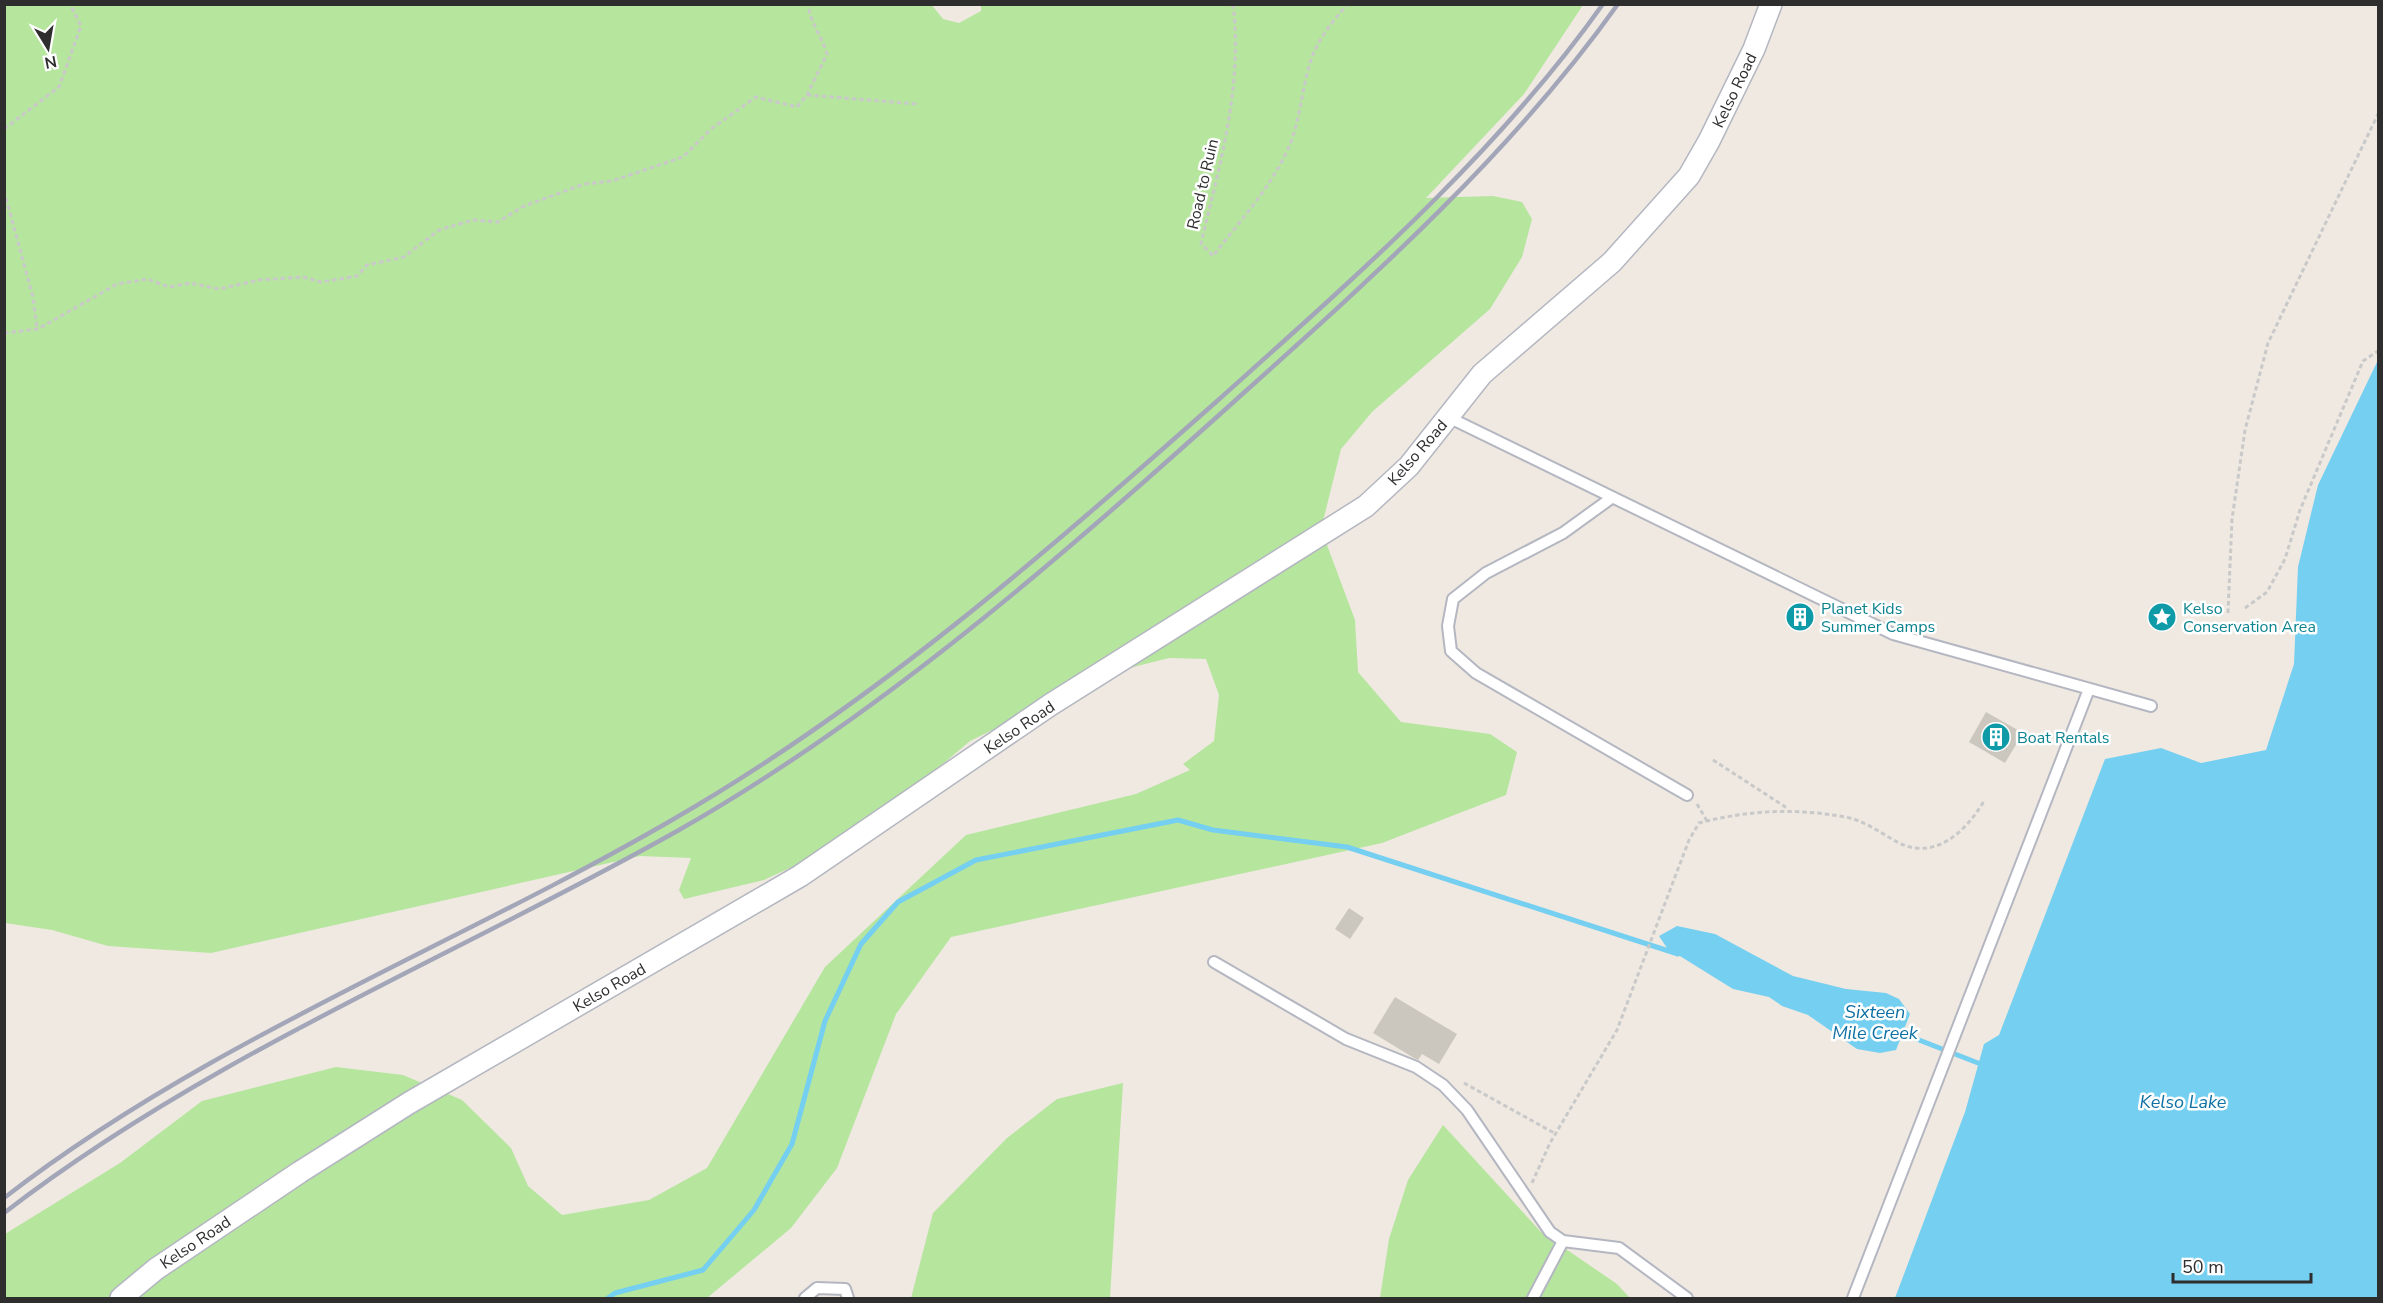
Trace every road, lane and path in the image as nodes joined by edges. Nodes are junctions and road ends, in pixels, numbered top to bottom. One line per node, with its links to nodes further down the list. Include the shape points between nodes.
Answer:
1 (70, 4): 9 (path, via 81,26 59,87)
2 (808, 4): 6 (path, via 826,54)
3 (1233, 4): 4 (path, Road to Ruin, via 1236,46 1229,123 1201,243 1213,256 1272,180 1290,143 1312,57 1333,20)
4 (1348, 4)
5 (1771, 4): 14 (street, Kelso Road, via 1754,49 1689,176 1612,262 1482,374)
6 (807, 95): 7 (path); 11 (path, via 797,107 756,97 711,129 683,157 612,181 584,184 522,207 498,222 473,220 439,230 404,257 367,265 357,276 321,282 303,276 259,280 219,289 190,283 169,287 147,279 117,284)
7 (917, 104)
8 (2379, 114): 17 (path, via 2268,343 2245,430 2232,519)
9 (4, 129)
10 (4, 191): 11 (path)
11 (38, 329): 12 (path)
12 (4, 333)
13 (2379, 351): 16 (path, via 2363,361 2300,510 2284,559 2266,592)
14 (1448, 417): 15 (lane); 30 (street, Kelso Road, via 1409,466 1366,506 1050,705 800,876 409,1103 300,1172 156,1269)
15 (1610, 499): 18 (lane, via 1893,634); 21 (lane, via 1563,533 1486,573 1453,599 1448,626 1451,651 1476,673)
16 (2246, 608)
17 (2228, 613)
18 (2089, 689): 19 (lane); 35 (lane)
19 (2151, 706)
20 (1713, 760): 23 (path)
21 (1687, 795): 24 (path, via 1701,807)
22 (1984, 801): 23 (path, via 1974,819 1953,839 1923,849 1902,844 1848,818)
23 (1788, 809): 24 (path)
24 (1707, 821): 27 (path, via 1699,823 1689,840 1617,1030)
25 (1214, 962): 28 (lane, via 1346,1039 1416,1067 1443,1085 1467,1110)
26 (1464, 1083): 27 (path)
27 (1556, 1134): 28 (path)
28 (1526, 1197): 29 (lane, via 1550,1232)
29 (1563, 1241): 33 (lane); 34 (lane, via 1619,1248)
30 (121, 1299)
31 (805, 1299): 32 (lane, via 817,1288 845,1289)
32 (848, 1299)
33 (1533, 1299)
34 (1687, 1299)
35 (1853, 1299)

